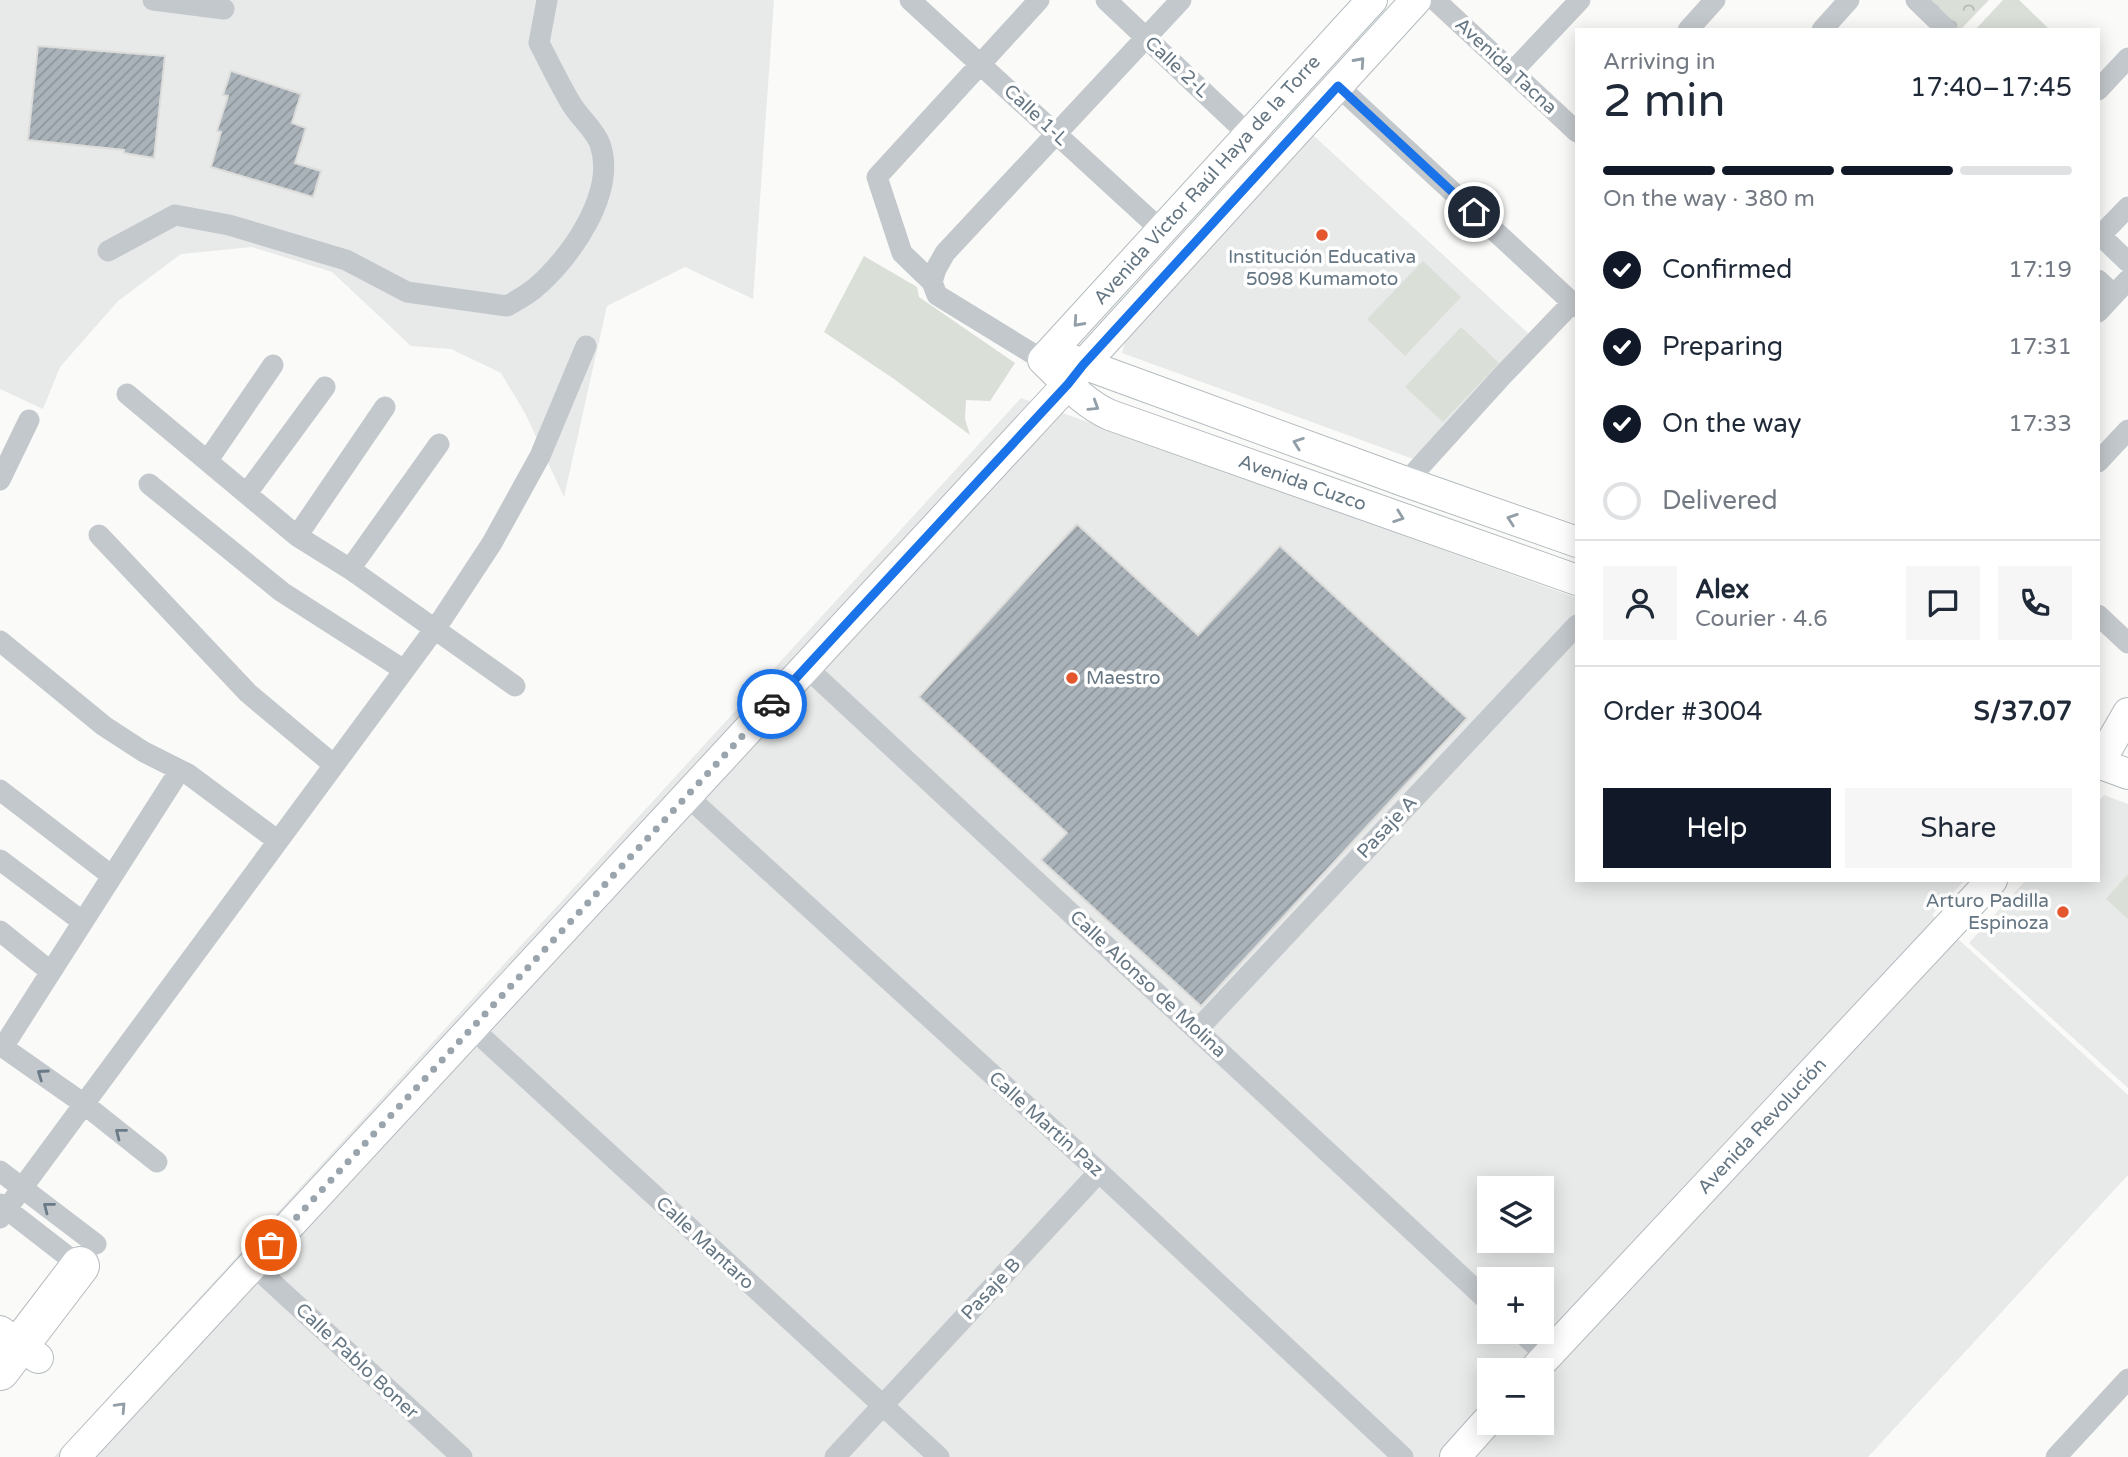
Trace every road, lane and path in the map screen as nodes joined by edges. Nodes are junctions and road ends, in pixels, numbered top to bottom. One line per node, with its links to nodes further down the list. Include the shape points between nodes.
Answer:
1 (153, 0): 14 (street)
2 (547, 0): 31 (street, via 538,43 573,106 599,141 605,162 603,184 593,212 560,264 533,290 507,306 407,292 346,260 229,225 175,215)
3 (910, 0): 20 (street, Calle 1-L)
4 (1039, 0): 20 (street)
5 (1107, 0): 18 (street, Calle 2-L)
6 (1181, 0): 18 (street)
7 (1371, 0): 26 (street, Avenida Víctor Raúl Haya de la Torre)
8 (1416, 0): 22 (street, Avenida Víctor Raúl Haya de la Torre, one-way to 8)
9 (1435, 0): 21 (street, Avenida Tacna)
10 (1580, 0): 21 (street)
11 (1715, 0): 15 (street)
12 (1849, 0): 16 (street)
13 (1916, 0): 17 (street)
14 (224, 9)
15 (1690, 28)
16 (1824, 28)
17 (1945, 28)
18 (1146, 38): 25 (street); 26 (street, Calle 2-L)
19 (2128, 58): 23 (street)
20 (981, 64): 25 (street, Calle 1-L); 33 (street, via 877,177 902,254)
21 (1512, 72): 24 (street, Avenida Tacna)
22 (1338, 86): 35 (street); 40 (street, Avenida Víctor Raúl Haya de la Torre)
23 (2100, 88)
24 (1575, 130)
25 (1056, 133): 28 (street, Calle 1-L); 33 (street, via 944,253)
26 (1248, 135): 28 (street, Avenida Víctor Raúl Haya de la Torre)
27 (2128, 207): 29 (street)
28 (1161, 230): 38 (street, Avenida Víctor Raúl Haya de la Torre, one-way to 38)
29 (2100, 236)
30 (2100, 238): 32 (street)
31 (108, 251)
32 (2128, 262)
33 (932, 282): 38 (street, via 937,295)
34 (2113, 285): 36 (street)
35 (1574, 305): 50 (street)
36 (2100, 308)
37 (586, 346): 60 (street, via 540,456 492,543)
38 (1047, 356): 40 (street, Avenida Cuzco)
39 (273, 365): 47 (street)
40 (1076, 375): 50 (street, Avenida Cuzco, one-way to 40); 57 (street, Avenida Cuzco, one-way to 57, via 1093,407 1110,415); 63 (street, Avenida Víctor Raúl Haya de la Torre)
41 (325, 387): 52 (street)
42 (127, 394): 47 (street)
43 (385, 407): 54 (street)
44 (29, 420): 49 (street)
45 (2128, 430): 48 (street)
46 (439, 444): 56 (street)
47 (208, 460): 52 (street)
48 (2100, 460)
49 (3, 468)
50 (1406, 482): 55 (street, Avenida Cuzco, one-way to 50)
51 (149, 484): 64 (street, via 282,592)
52 (247, 493): 54 (street)
53 (99, 535): 68 (street, via 248,693)
54 (297, 536): 56 (street)
55 (1575, 541)
56 (350, 569): 60 (street)
57 (1575, 579)
58 (2100, 617): 62 (street)
59 (1575, 627): 81 (street, Pasaje A)
60 (434, 630): 64 (street); 65 (street)
61 (0, 641): 69 (street, via 104,726)
62 (2128, 643)
63 (806, 667): 72 (street, Avenida Víctor Raúl Haya de la Torre); 81 (street, Calle Alonso de Molina)
64 (404, 670): 68 (street)
65 (515, 686)
66 (2128, 713): 67 (street)
67 (2106, 751): 70 (street)
68 (334, 765): 73 (street)
69 (180, 769): 73 (street); 75 (street)
70 (2128, 774)
71 (0, 790): 75 (street)
72 (686, 795): 80 (street, Avenida Víctor Raúl Haya de la Torre); 86 (street, Calle Martin Paz)
73 (278, 841): 83 (street)
74 (0, 860): 77 (street)
75 (112, 876): 77 (street)
76 (1990, 882): 93 (street, Avenida Revolución)
77 (83, 922): 79 (street)
78 (0, 931): 79 (street)
79 (51, 972): 82 (street)
80 (472, 1028): 90 (street, Avenida Víctor Raúl Haya de la Torre); 95 (street, Calle Mantaro)
81 (1197, 1030): 91 (street, Calle Alonso de Molina)
82 (2, 1046): 83 (street, one-way to 82)
83 (84, 1104): 84 (street, one-way to 83); 87 (street)
84 (157, 1162)
85 (0, 1171): 87 (street)
86 (1099, 1172): 95 (street, Pasaje B); 101 (street, Calle Martin Paz)
87 (23, 1187): 88 (street); 89 (street, one-way to 87)
88 (2, 1210): 89 (street)
89 (88, 1255): 92 (highway)
90 (253, 1265): 97 (street, Avenida Víctor Raúl Haya de la Torre, one-way to 90); 98 (street, Calle Pablo Boner)
91 (1477, 1291)
92 (14, 1351)
93 (1545, 1358)
94 (2128, 1379): 103 (street)
95 (883, 1405): 99 (street); 100 (street, Calle Mantaro)
96 (1477, 1432): 102 (street)
97 (75, 1457)
98 (462, 1457)
99 (835, 1457)
100 (939, 1457)
101 (1403, 1457)
102 (1455, 1457)
103 (2056, 1457)

